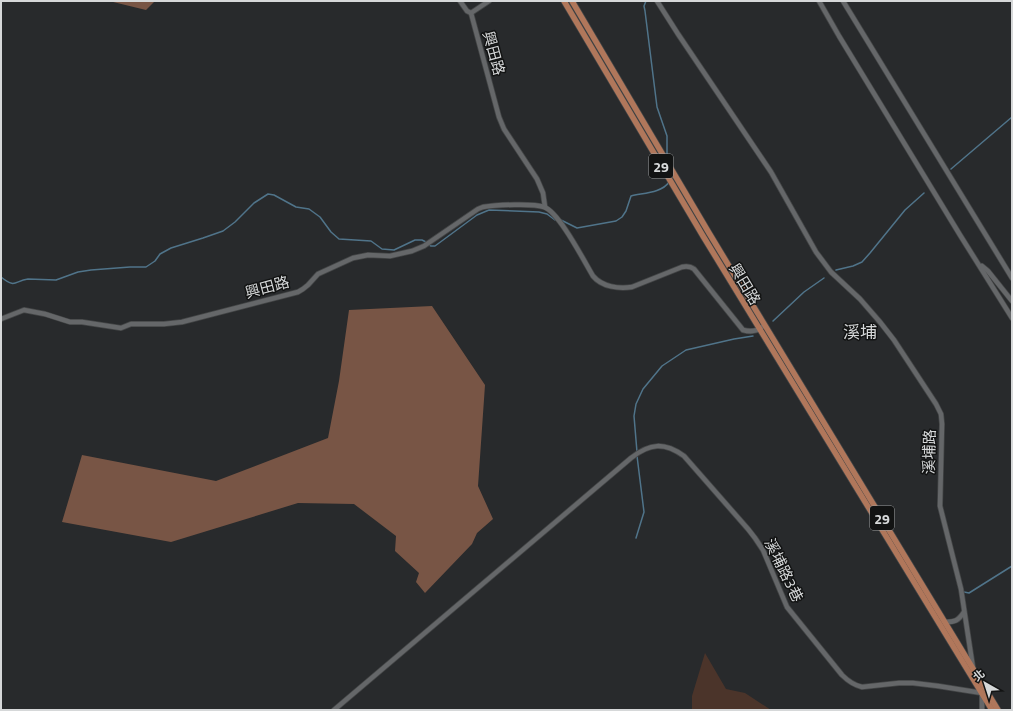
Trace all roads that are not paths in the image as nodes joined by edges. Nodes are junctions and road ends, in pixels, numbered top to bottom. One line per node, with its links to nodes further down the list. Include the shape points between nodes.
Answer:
1 (460, 1): 8 (street, 興田路)
2 (489, 1): 8 (street, 興田路)
3 (564, 1): 16 (main road, 興田路 / 29)
4 (572, 1): 15 (main road, 興田路 / 29)
5 (657, 1): 17 (street, 溪埔路, via 771,172 816,252 831,272 860,300 894,340 940,414 940,506 961,589)
6 (819, 1): 10 (street)
7 (844, 1): 11 (street)
8 (471, 13): 9 (street, 興田路, via 499,117 537,180 543,193)
9 (545, 207): 14 (street, 興田路, via 527,204 483,207 424,246 412,251 390,256 368,255 353,258 318,274 298,292 182,322 131,324 122,328 70,322 24,310); 16 (street, 興田路, via 559,220 596,280 626,288 682,267 691,267 743,330 751,332)
10 (978, 262): 12 (street); 13 (street)
11 (1012, 278)
12 (1012, 300)
13 (1012, 318)
14 (1, 319)
15 (765, 325): 16 (street); 18 (main road, 溪埔路 / 29)
16 (759, 329): 20 (main road, 溪埔路 / 29)
17 (964, 612): 18 (street, via 955,621); 19 (street, 溪埔路)
18 (945, 622): 19 (main road, 溪埔路 / 29)
19 (973, 668): 20 (street, 溪埔路); 24 (main road, 溪埔路 / 29)
20 (982, 693): 21 (street, 溪埔路3巷, via 925,684 899,683 862,687 850,683 787,607 756,538 684,456 675,450 656,446 635,455); 22 (street, 溪埔路); 23 (main road, 溪埔路 / 29)
21 (334, 710)
22 (982, 710)
23 (992, 710)
24 (998, 710)

